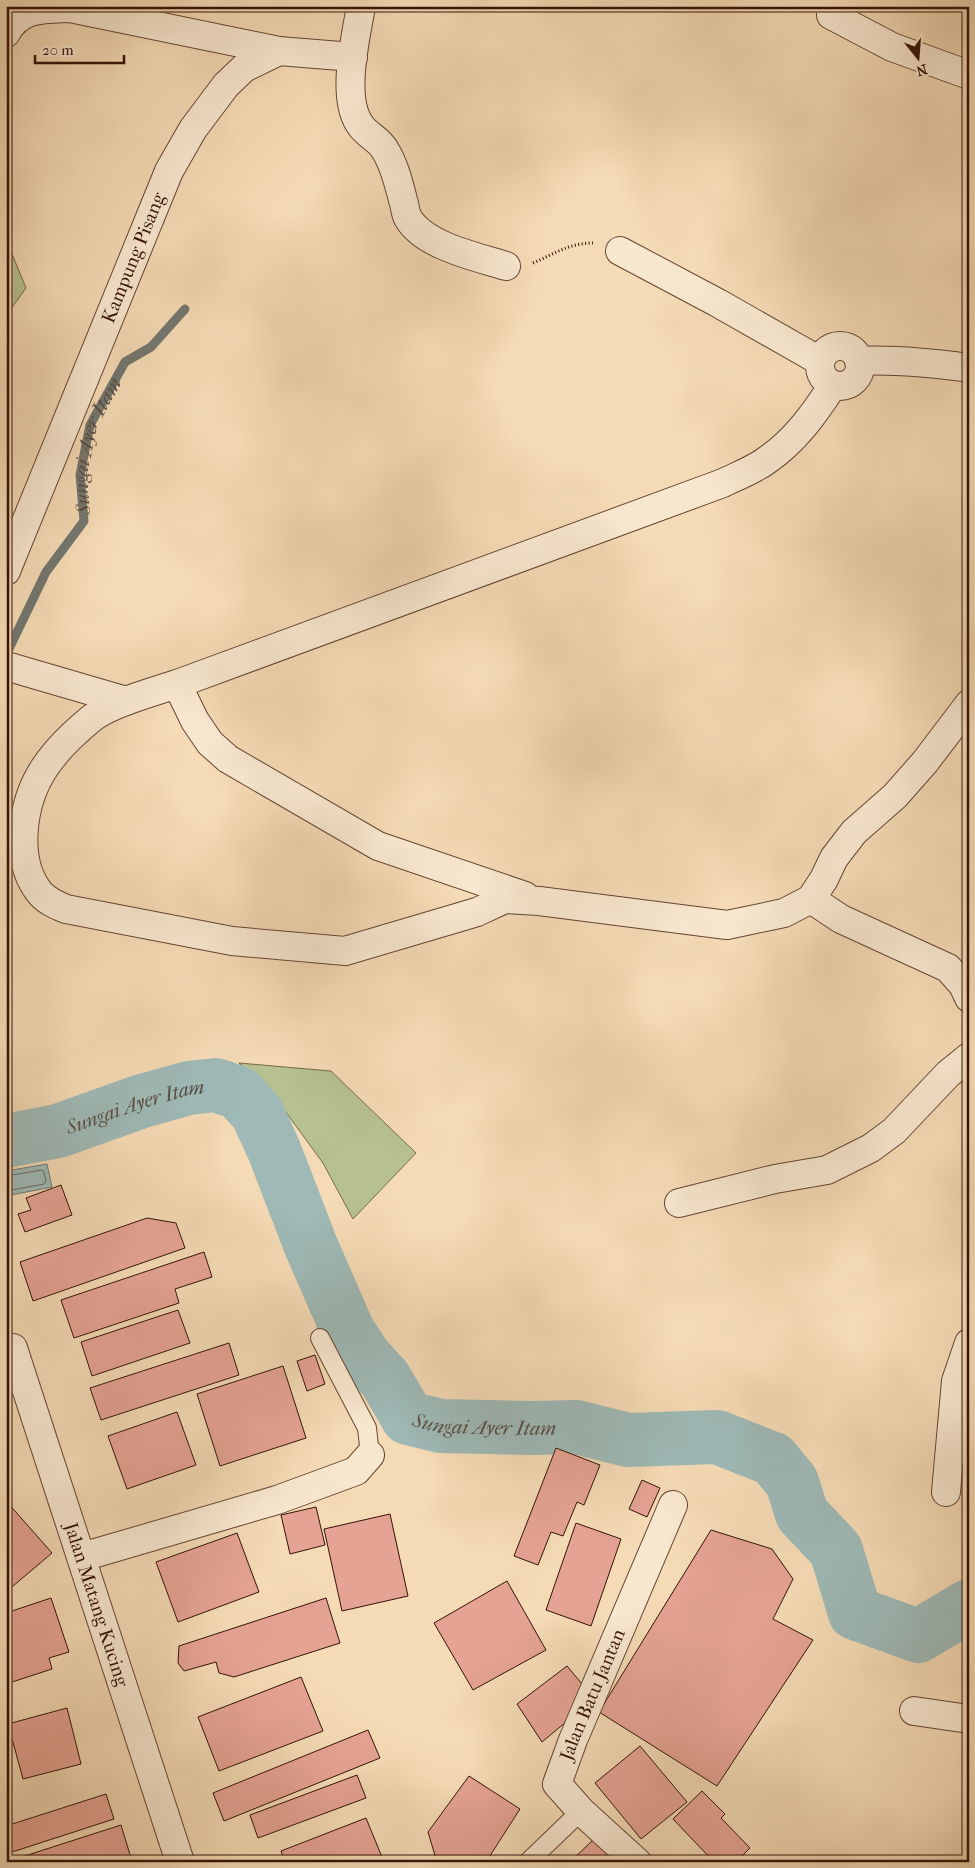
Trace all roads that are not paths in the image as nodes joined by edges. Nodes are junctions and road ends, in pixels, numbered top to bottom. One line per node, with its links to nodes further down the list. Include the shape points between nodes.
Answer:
1 (361, 6): 5 (street)
2 (831, 15): 6 (street, via 892,47)
3 (6, 33): 4 (street, via 11,24 24,14 41,9 70,8)
4 (279, 51): 5 (street); 13 (street, Kampung Pisang, via 244,68 226,85 193,129 169,171)
5 (353, 57): 8 (street, via 351,97 355,114 361,126 385,148 408,218 421,232 448,247)
6 (969, 75)
7 (620, 251): 9 (street)
8 (506, 266)
9 (820, 361): 10 (street, via 825,352 837,346 856,353); 12 (street, via 823,377)
10 (859, 361): 11 (street, via 917,361); 12 (street, via 859,371 852,382)
11 (969, 368)
12 (834, 386): 15 (street, via 789,442 767,460 723,483)
13 (6, 570)
14 (10, 667): 16 (street)
15 (177, 684): 16 (street); 19 (street, via 210,744 243,768 378,846)
16 (126, 701): 19 (street, via 94,717 65,743 44,768 28,804 23,835 25,866 40,893 51,902 72,910 232,942 344,951 476,912 505,899)
17 (969, 704): 18 (street, via 895,796 854,832 834,858)
18 (812, 899): 19 (street, via 784,913 727,925); 20 (street, via 841,919 948,968 963,985)
19 (539, 900)
20 (969, 998)
21 (969, 1057): 22 (street, via 948,1074 894,1132 871,1148 827,1170 775,1179)
22 (679, 1203)
23 (320, 1338): 26 (lane, via 367,1428)
24 (969, 1343): 27 (street, via 956,1381)
25 (13, 1348): 29 (street, Jalan Matang Kucing)
26 (370, 1455): 29 (street, via 356,1471 277,1500)
27 (946, 1492)
28 (673, 1505): 32 (street, Jalan Batu Jantan, via 557,1784)
29 (82, 1557): 33 (street, Jalan Matang Kucing)
30 (914, 1711): 31 (street)
31 (969, 1719)
32 (582, 1811): 34 (lane); 35 (street, Jalan Batu Jantan)
33 (180, 1862)
34 (528, 1862)
35 (637, 1862)

